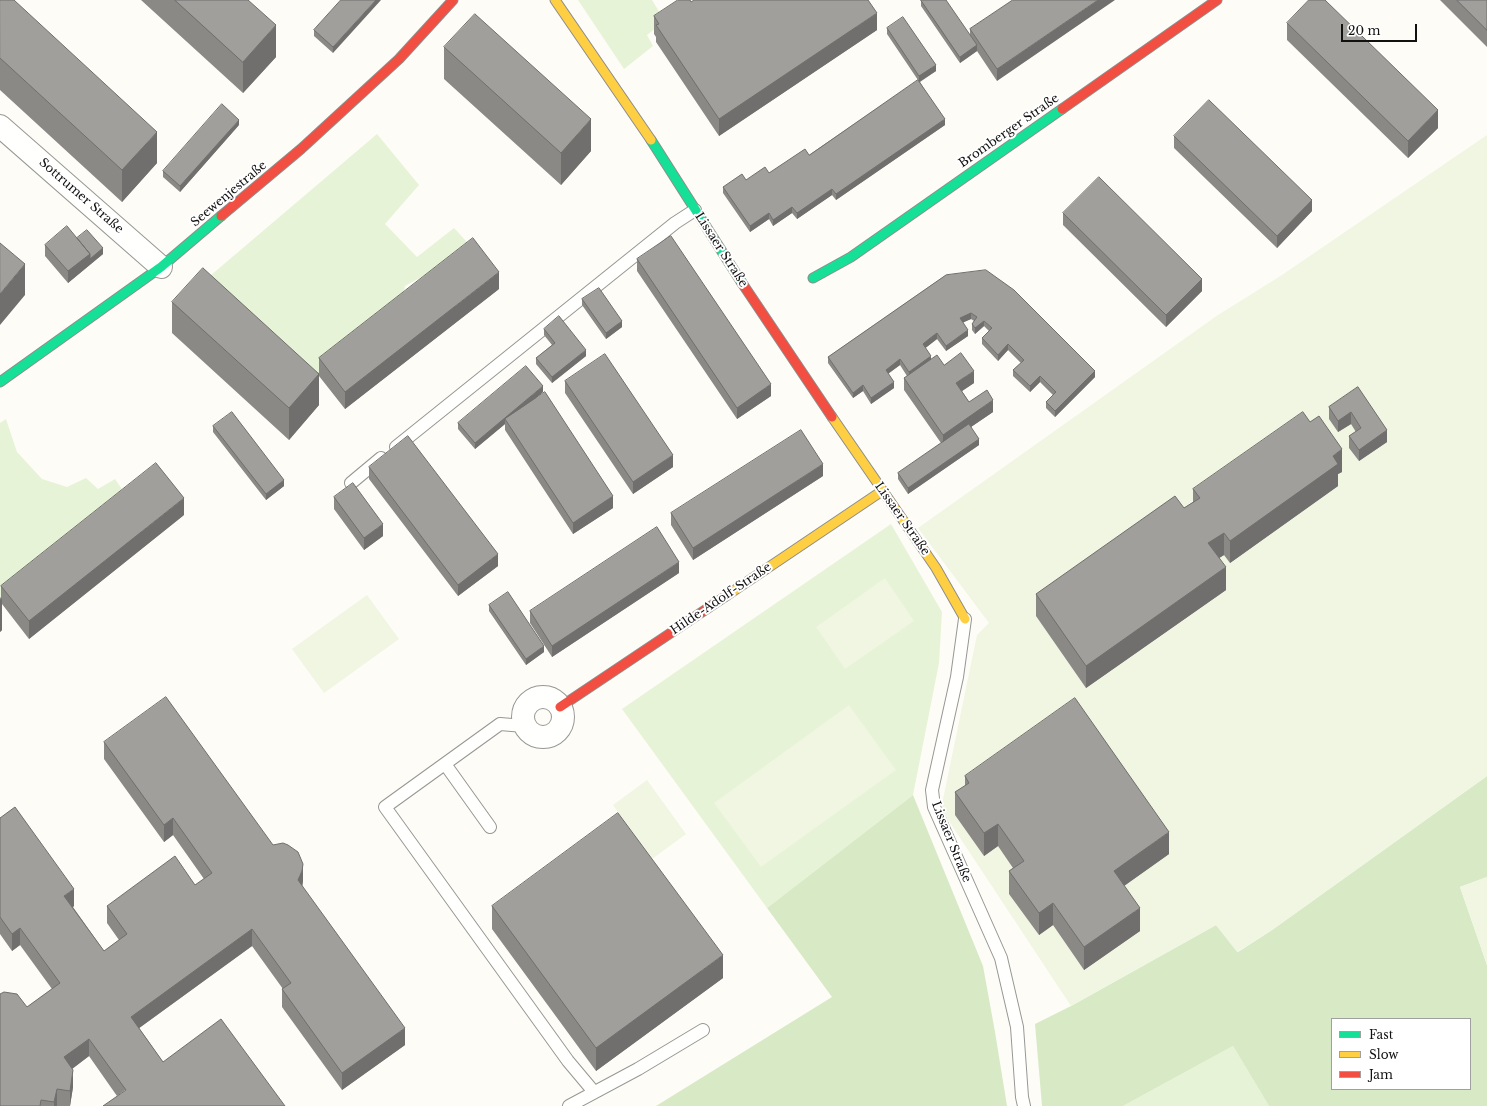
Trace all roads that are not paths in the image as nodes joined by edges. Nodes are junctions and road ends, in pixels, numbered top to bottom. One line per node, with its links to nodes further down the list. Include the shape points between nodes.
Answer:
1 (453, 0): 6 (street, Seewenjestraße, via 399,59 301,149)
2 (555, 0): 5 (street, Lissaer Straße)
3 (1217, 0): 7 (street, Bromberger Straße, via 851,257)
4 (0, 126): 6 (street, Sottrumer Straße)
5 (695, 210): 9 (lane, via 675,223); 10 (street, Lissaer Straße)
6 (161, 267): 8 (street, Seewenjestraße)
7 (813, 278)
8 (0, 382)
9 (351, 483)
10 (882, 491): 11 (street, Lissaer Straße, via 936,568); 12 (street, Hilde-Adolf-Straße)
11 (965, 619): 19 (lane, Lissaer Straße, via 957,677 932,790 934,807 1002,958 1017,1027)
12 (560, 707): 13 (street, via 550,698 531,700 523,712); 13 (street, via 563,720 557,732 552,735 539,738)
13 (524, 726): 14 (lane, via 500,724)
14 (445, 764): 15 (lane); 17 (lane, via 385,807 568,1061)
15 (490, 827)
16 (703, 1030): 17 (lane)
17 (594, 1092): 18 (lane)
18 (569, 1106)
19 (1024, 1106)

